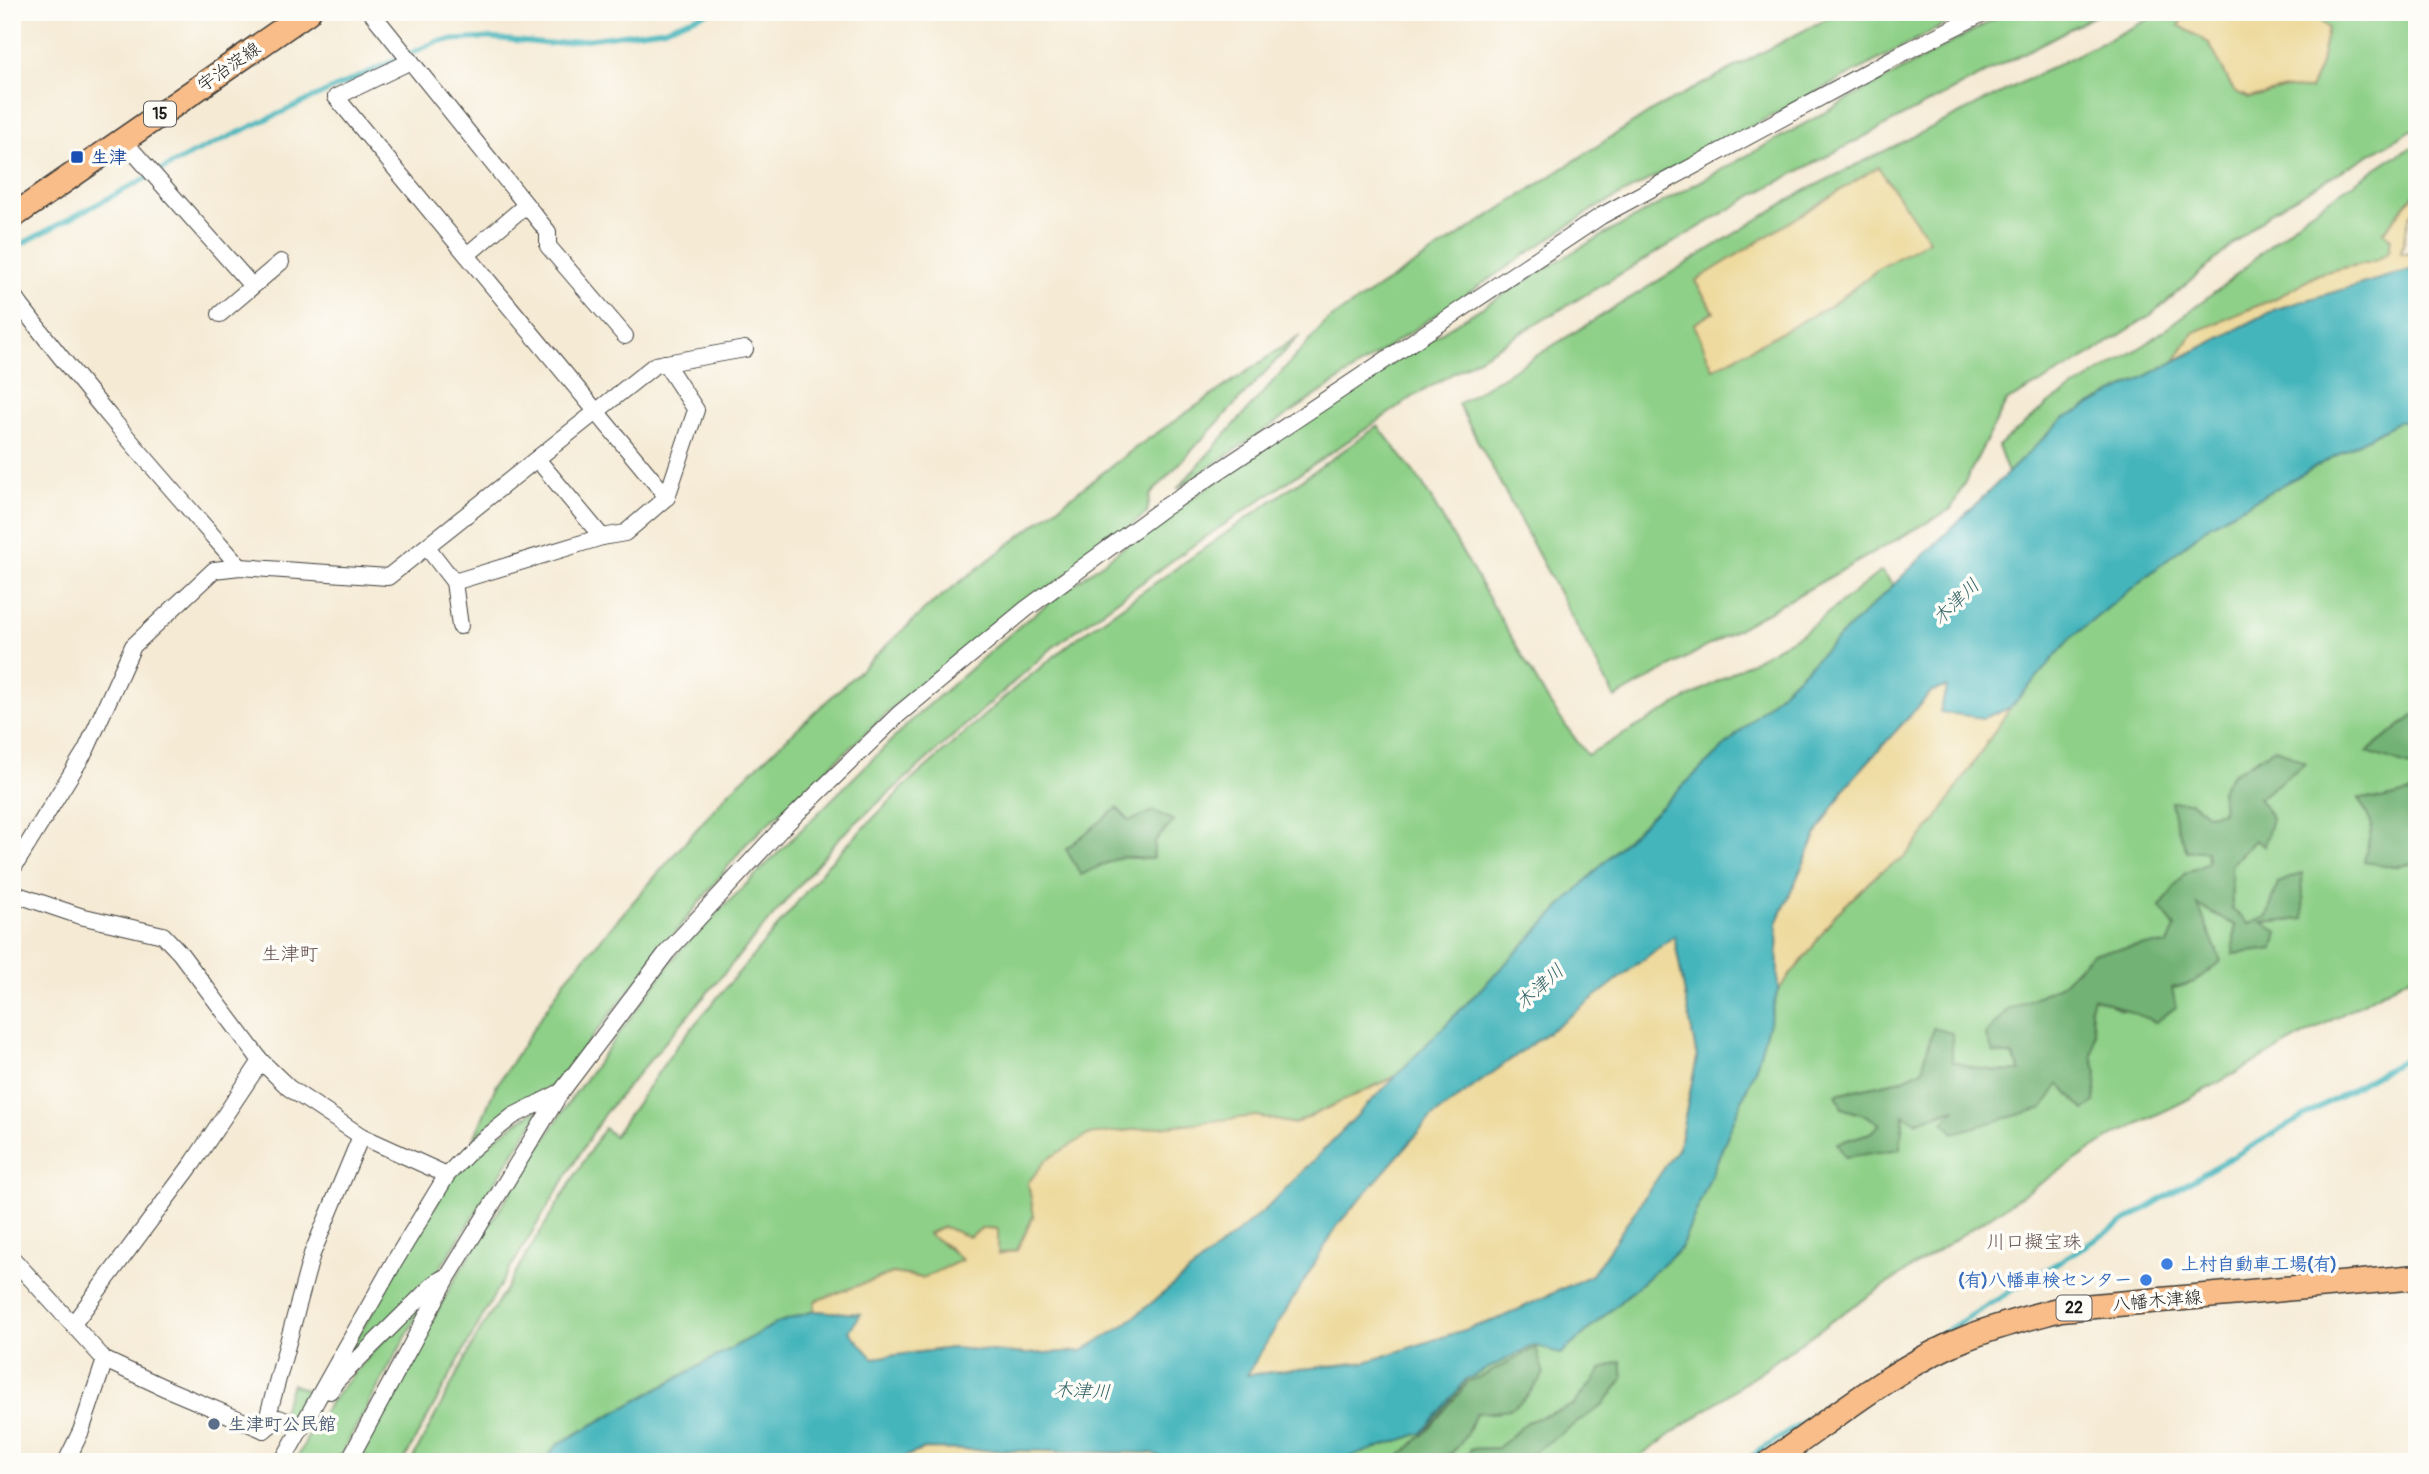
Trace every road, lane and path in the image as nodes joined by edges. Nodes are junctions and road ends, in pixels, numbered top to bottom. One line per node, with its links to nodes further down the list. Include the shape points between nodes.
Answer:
1 (308, 12): 5 (main road, 宇治淀線 / 15)
2 (371, 12): 4 (street)
3 (1985, 12): 27 (street, via 1601,216 1162,509 1026,609 899,714 783,827 667,952)
4 (411, 61): 6 (street); 8 (street, via 336,97)
5 (123, 140): 7 (main road, 宇治淀線 / 15); 10 (street)
6 (526, 205): 8 (street); 13 (street, via 548,232 548,246)
7 (12, 217)
8 (467, 255): 16 (street)
9 (281, 262): 10 (street)
10 (252, 286): 12 (street)
11 (12, 294): 21 (street, via 127,439)
12 (220, 314)
13 (625, 337)
14 (745, 349): 15 (street)
15 (665, 363): 16 (street, via 655,365); 18 (street, via 696,410)
16 (596, 411): 17 (street); 18 (street)
17 (537, 459): 19 (street); 20 (street)
18 (667, 497): 19 (street, via 625,533)
19 (601, 537): 22 (street)
20 (427, 547): 21 (street, via 388,577); 22 (street)
21 (240, 567): 24 (street, via 214,570 133,646 86,750)
22 (454, 582): 23 (street)
23 (460, 626)
24 (12, 870)
25 (12, 893): 26 (street, via 163,935)
26 (261, 1061): 28 (street, via 289,1088); 33 (street)
27 (561, 1092): 29 (street, via 513,1116); 31 (street)
28 (361, 1136): 29 (street); 36 (street, via 312,1254)
29 (447, 1175): 35 (street)
30 (12, 1258): 33 (street)
31 (449, 1275): 35 (street, via 435,1283 335,1381 320,1408); 40 (street)
32 (2417, 1277): 41 (main road, 八幡木津線 / 22, via 2061,1309 2006,1324 1903,1370)
33 (73, 1324): 34 (street)
34 (105, 1360): 36 (street); 37 (street)
35 (301, 1427): 36 (street, via 279,1418); 38 (street); 39 (street)
36 (264, 1430)
37 (66, 1462)
38 (282, 1462)
39 (291, 1462)
40 (348, 1462)
41 (1770, 1462)

